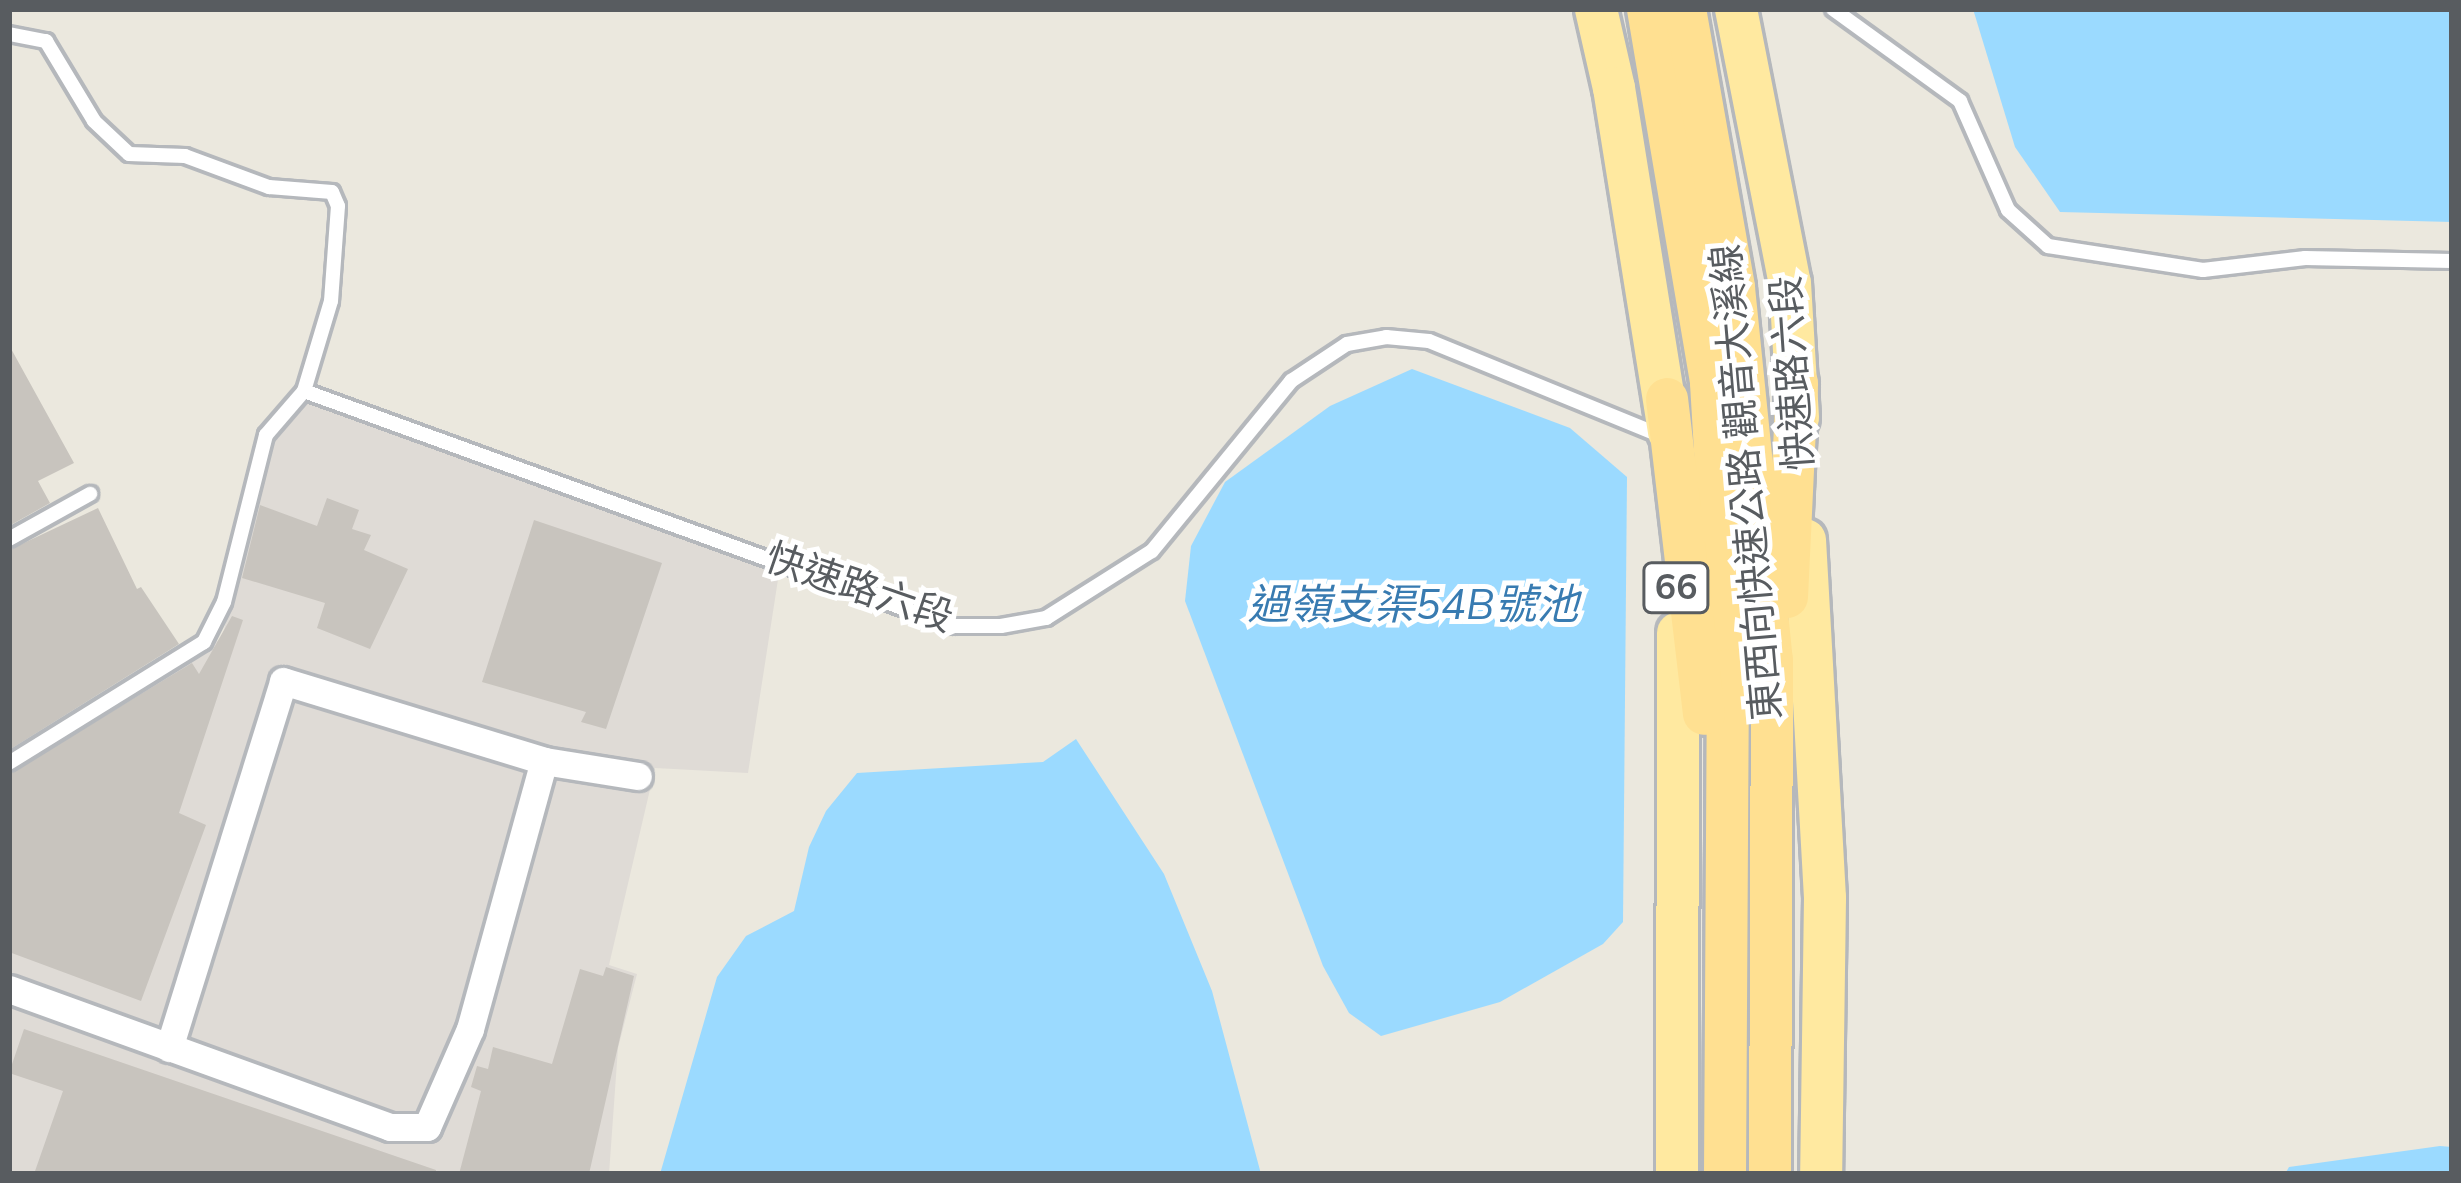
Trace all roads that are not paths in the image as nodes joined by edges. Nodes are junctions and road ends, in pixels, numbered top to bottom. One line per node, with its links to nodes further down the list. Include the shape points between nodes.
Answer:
1 (1596, 9): 10 (main road, 66)
2 (1648, 9): 16 (highway, 東西向快速公路 觀音大溪線 / 66, via 1711,383 1728,670)
3 (1685, 9): 17 (highway, 東西向快速公路 觀音大溪線 / 66, via 1734,289 1770,637)
4 (1736, 9): 8 (main road, 快速路六段, via 1790,283)
5 (1833, 9): 7 (lane, via 1960,101 2008,210 2048,246 2203,270 2306,258)
6 (9, 34): 9 (lane, via 46,41 94,121 129,154 185,156 269,187 338,196 331,301)
7 (2452, 261)
8 (1797, 383): 17 (highway); 23 (main road, 快速路六段, via 1825,898)
9 (304, 391): 10 (lane, 快速路六段, via 952,626 1046,618 1152,551 1292,381 1347,344 1429,341); 14 (lane, via 266,435 224,602 203,642)
10 (1668, 419): 16 (highway); 20 (main road, 66, via 1680,682)
11 (90, 494): 12 (lane)
12 (9, 539)
13 (544, 760): 15 (street); 19 (street, via 470,1029 427,1126 390,1127); 19 (street, via 283,681)
14 (9, 763)
15 (638, 776)
16 (1728, 916): 21 (highway, 東西向快速公路 觀音大溪線 / 66)
17 (1773, 916): 22 (highway, 東西向快速公路 觀音大溪線 / 66)
18 (9, 989): 19 (street)
19 (169, 1048)
20 (1677, 1174)
21 (1725, 1174)
22 (1770, 1174)
23 (1821, 1174)

